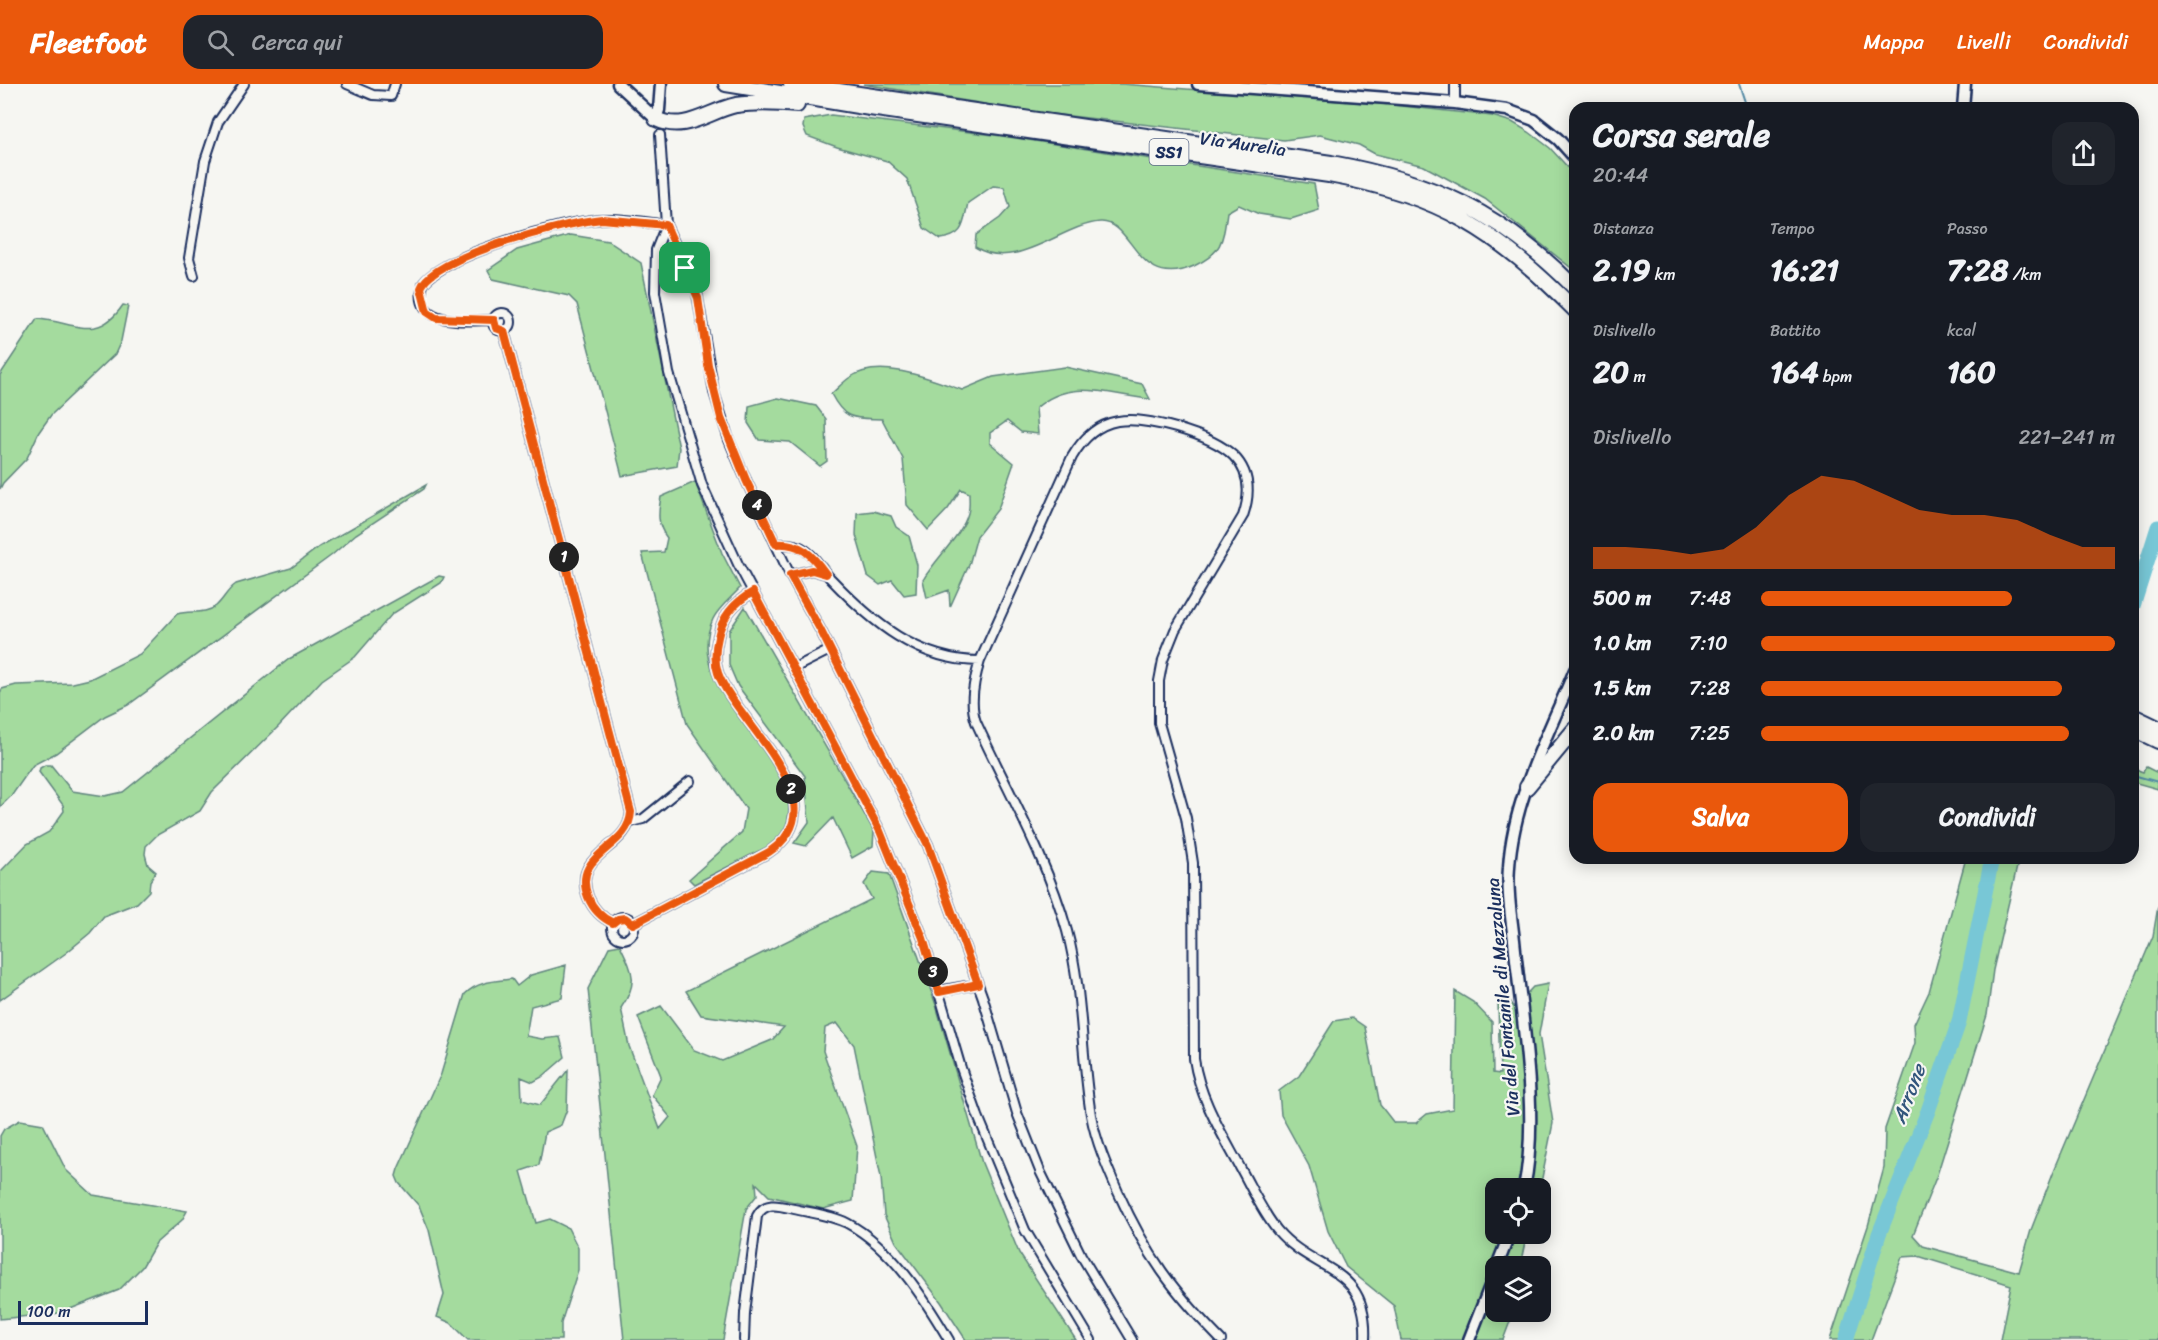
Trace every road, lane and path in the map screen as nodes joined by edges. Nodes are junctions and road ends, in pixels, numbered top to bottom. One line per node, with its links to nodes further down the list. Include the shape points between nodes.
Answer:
1 (244, 84): 19 (street, via 218,122 205,161 189,258)
2 (347, 84): 3 (street, via 392,96)
3 (395, 84)
4 (618, 84): 14 (street)
5 (661, 84): 14 (street)
6 (726, 84): 15 (highway, Via Aurelia / SS1)
7 (791, 84): 20 (highway, Via Aurelia / SS1, via 1388,174 1438,191 1488,217)
8 (1198, 84): 11 (street)
9 (1455, 84): 13 (street)
10 (1965, 84): 12 (street)
11 (1223, 85): 13 (street)
12 (1964, 102)
13 (1455, 103): 17 (street, via 1494,107 1526,116 1543,126)
14 (656, 119): 15 (highway, via 682,123 730,107 770,103)
15 (956, 120): 21 (highway, Via Aurelia / SS1, via 1329,175 1399,190 1435,204 1480,229 1526,263)
16 (660, 135): 18 (street)
17 (1569, 152)
18 (666, 225): 22 (street, via 613,219 559,226 440,268 423,284 422,299 427,312 436,318); 24 (street, via 698,298 721,418); 27 (street, via 656,250 655,278 672,383 706,496)
19 (194, 276)
20 (1569, 283)
21 (1569, 305)
22 (494, 320): 23 (street, via 496,328); 23 (street, via 500,313 508,315 511,326)
23 (504, 331): 39 (street, via 627,794)
24 (776, 544): 25 (street, via 800,546); 26 (street)
25 (826, 574): 26 (street, via 812,570); 29 (street, via 903,641 944,657)
26 (790, 575): 28 (street)
27 (753, 592): 30 (street); 41 (street, via 723,618 716,662 725,687 789,782 794,801 792,823 782,842 769,852)
28 (830, 650): 30 (street); 42 (street, via 928,845)
29 (980, 661): 50 (street, via 974,688 974,717 1064,921 1076,978 1091,1113 1105,1164 1151,1258 1182,1299); 51 (street, via 1072,457 1093,432 1113,422 1145,420 1208,438 1233,455 1247,484 1245,512 1171,639 1162,660 1158,687 1160,729 1186,818 1193,863 1195,1065 1212,1116 1271,1222 1293,1245 1351,1285 1364,1312)
30 (794, 668): 43 (street, via 880,831 923,938)
31 (1569, 685): 38 (street, Via del Fontanile di Mezzaluna)
32 (2139, 719): 33 (highway)
33 (2158, 728)
34 (2139, 732): 36 (highway)
35 (1569, 736): 38 (highway)
36 (2158, 741)
37 (690, 781): 39 (street, via 643,819)
38 (1527, 787): 44 (street, Via del Fontanile di Mezzaluna, via 1514,829 1508,880 1530,1112)
39 (631, 822): 40 (street, via 624,834 595,858 586,875 590,901 601,916)
40 (613, 923): 41 (street, via 625,918); 41 (street, via 614,935 624,939 632,934)
41 (633, 924)
42 (978, 984): 43 (street); 49 (street, via 1008,1086 1040,1170 1081,1255)
43 (939, 992): 48 (street, via 973,1105 1017,1212 1041,1260)
44 (1525, 1178)
45 (1485, 1299): 52 (street)
46 (744, 1340): 47 (street, via 757,1215 765,1207 776,1205 825,1215 856,1229 911,1281)
47 (949, 1340)
48 (1091, 1340)
49 (1132, 1340)
50 (1221, 1340)
51 (1365, 1340)
52 (1469, 1340)

